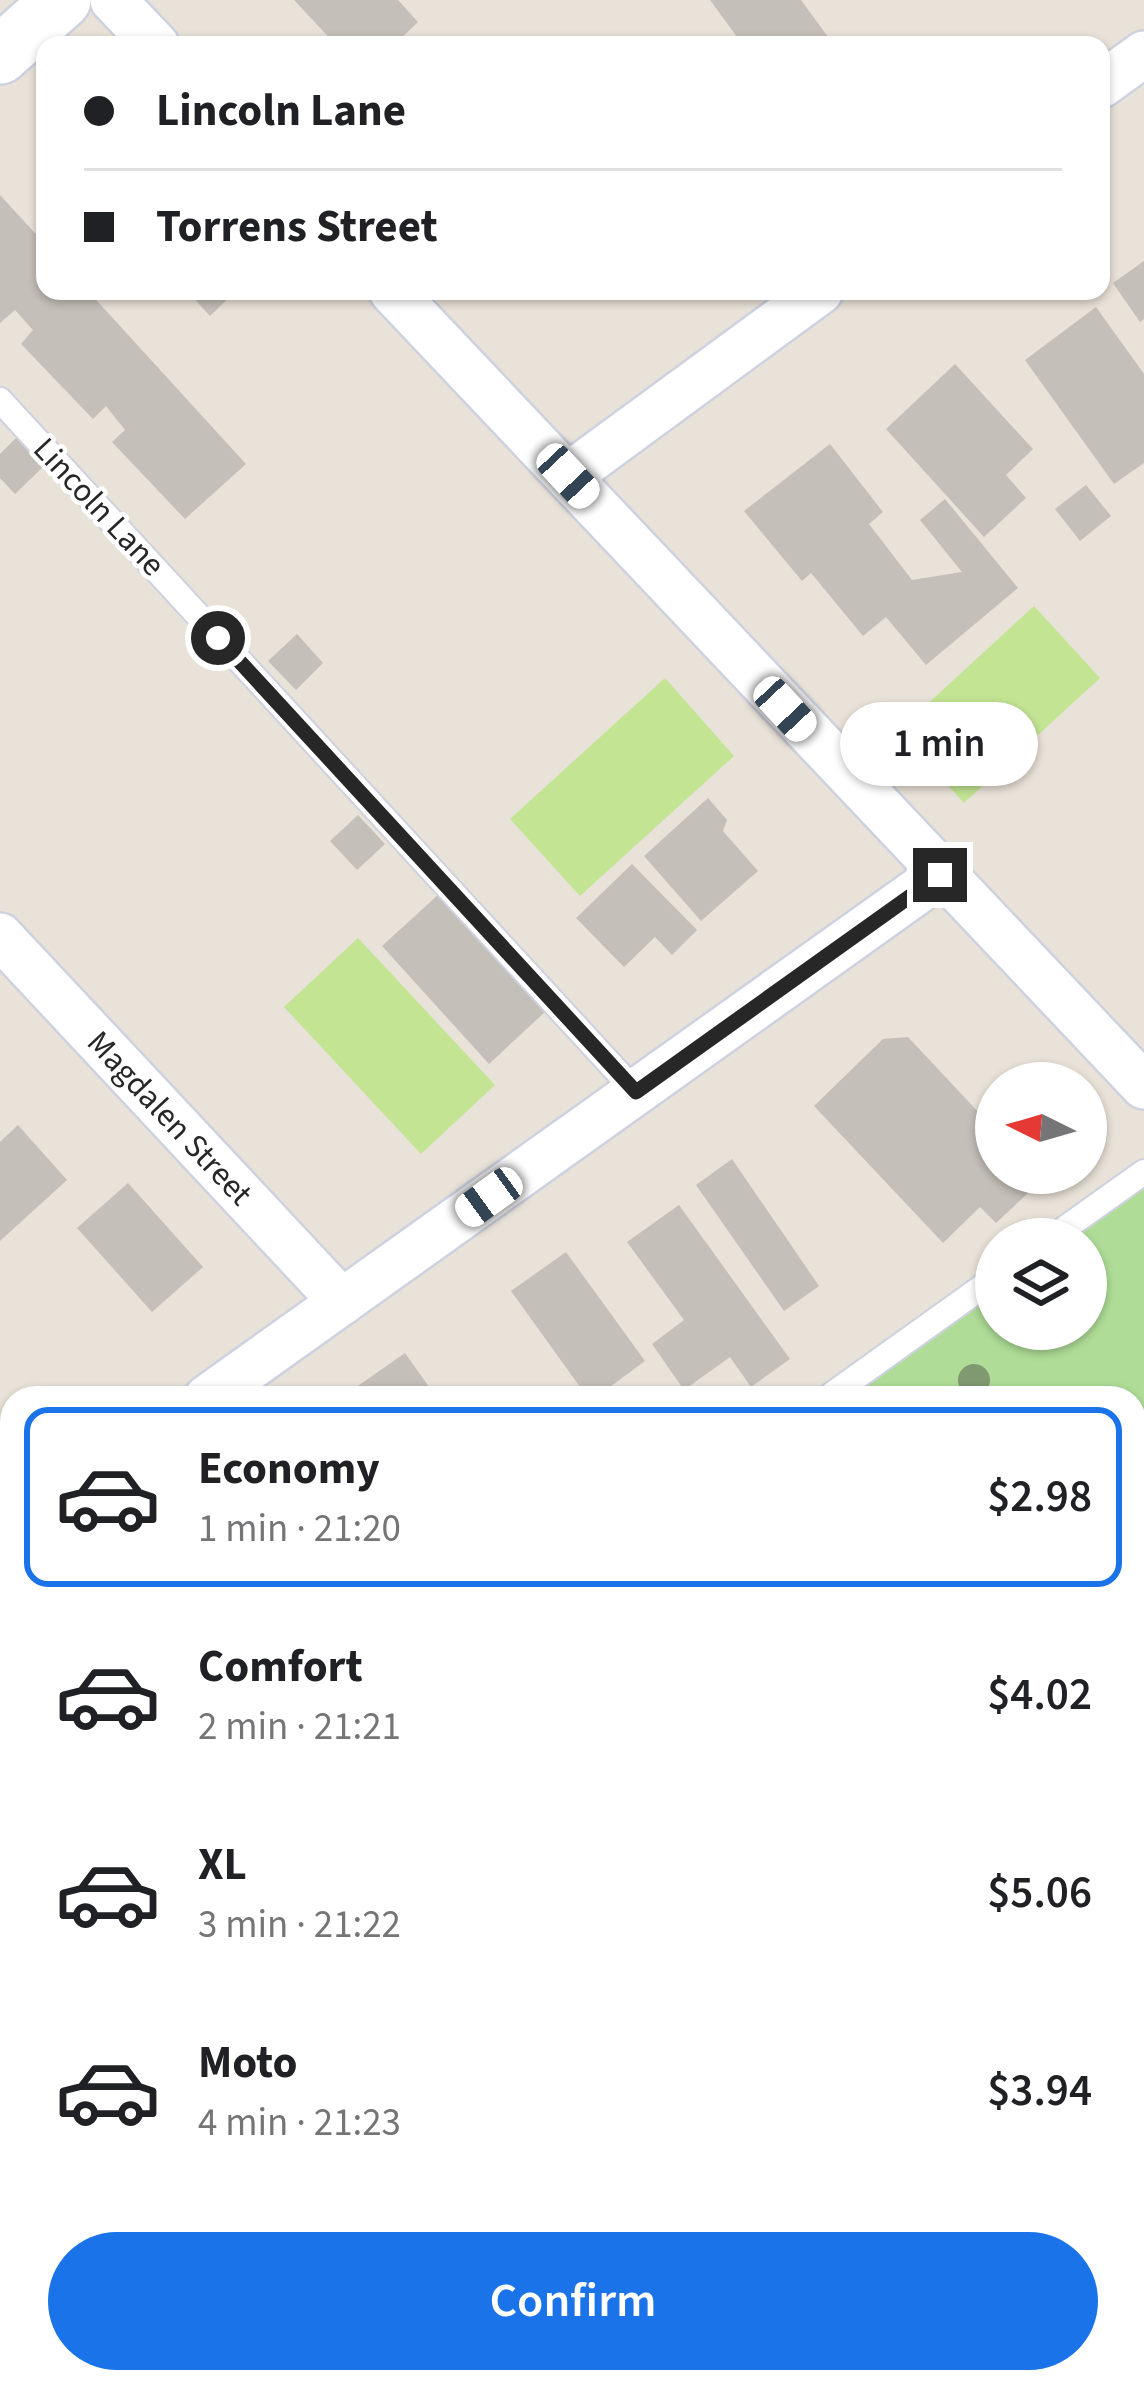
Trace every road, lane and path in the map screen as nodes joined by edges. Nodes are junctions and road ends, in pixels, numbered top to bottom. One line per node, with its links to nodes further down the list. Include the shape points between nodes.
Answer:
1 (62, 0): 5 (street)
2 (113, 0): 3 (street)
3 (147, 36)
4 (1144, 54): 6 (street)
5 (0, 55)
6 (1110, 79)
7 (401, 300): 10 (street)
8 (808, 300): 10 (street)
9 (0, 400): 14 (lane, Lincoln Lane)
10 (568, 476): 11 (street)
11 (940, 875): 13 (street); 14 (street)
12 (0, 936): 18 (street, Magdalen Street)
13 (1144, 1086)
14 (636, 1092): 18 (street)
15 (1144, 1172): 16 (lane)
16 (1079, 1218)
17 (975, 1292): 20 (lane)
18 (342, 1302): 19 (street)
19 (224, 1386)
20 (844, 1386)

